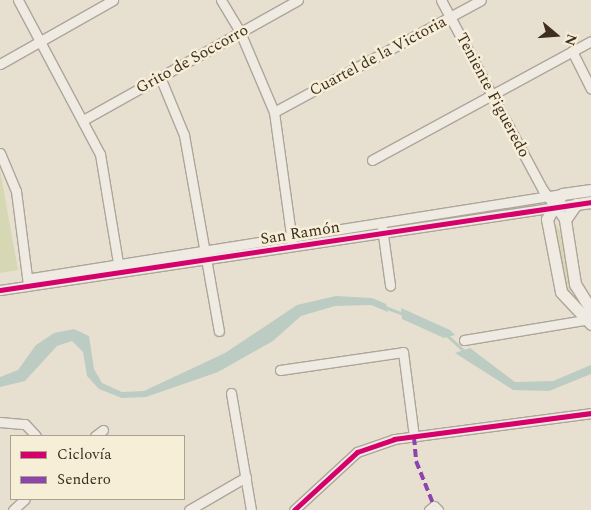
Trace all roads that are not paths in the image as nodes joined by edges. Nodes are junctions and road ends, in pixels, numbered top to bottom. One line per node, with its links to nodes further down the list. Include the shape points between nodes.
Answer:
1 (18, 0): 10 (street)
2 (113, 0): 10 (street)
3 (221, 0): 8 (street)
4 (298, 0): 8 (street, Grito de Soccorro)
5 (441, 0): 7 (street, Teniente Figueredo)
6 (481, 0): 7 (street, Cuartel de la Victoria)
7 (451, 17): 15 (street, Teniente Figueredo); 16 (street, Cuartel de la Victoria)
8 (240, 32): 13 (street, Grito de Soccorro); 16 (street)
9 (591, 41): 11 (street)
10 (41, 42): 12 (street); 17 (street)
11 (572, 51): 14 (street); 15 (street)
12 (0, 64)
13 (160, 77): 17 (street, Grito de Soccorro); 29 (street, via 184,135)
14 (591, 89)
15 (494, 94): 19 (street); 22 (street, Teniente Figueredo)
16 (274, 112): 27 (street)
17 (85, 119): 31 (street, via 100,154)
18 (0, 153): 33 (street, via 16,191)
19 (372, 160)
20 (591, 190): 22 (street, via 562,194)
21 (591, 202): 23 (street, San Ramón)
22 (547, 203): 23 (street, San Ramón); 24 (street, Teniente Figueredo); 25 (street, San Ramón); 26 (street, San Ramón); 36 (street, via 561,292)
23 (576, 204): 24 (street)
24 (565, 220): 36 (street, via 575,284)
25 (381, 223): 26 (street); 27 (street, San Ramón)
26 (382, 233): 28 (street, San Ramón); 34 (street)
27 (291, 237): 28 (street); 29 (street, San Ramón)
28 (292, 247): 30 (street, San Ramón)
29 (204, 251): 30 (street); 31 (street, San Ramón)
30 (205, 261): 32 (street, San Ramón); 37 (street)
31 (118, 264): 32 (street); 33 (street, San Ramón, via 32,278)
32 (120, 274): 33 (street, San Ramón)
33 (28, 285): 35 (street, San Ramón)
34 (390, 285)
35 (0, 290)
36 (590, 318): 38 (street)
37 (219, 331)
38 (464, 340)
39 (280, 370): 46 (street, via 403,352)
40 (231, 393): 47 (street)
41 (591, 414): 46 (street)
42 (0, 422): 44 (street, via 25,424)
43 (104, 430): 45 (street)
44 (35, 435)
45 (96, 435)
46 (414, 437): 52 (street, via 357,452)
47 (246, 477): 50 (street); 51 (street)
48 (24, 500): 49 (street)
49 (13, 510)
50 (190, 510)
51 (251, 510)
52 (294, 510)

